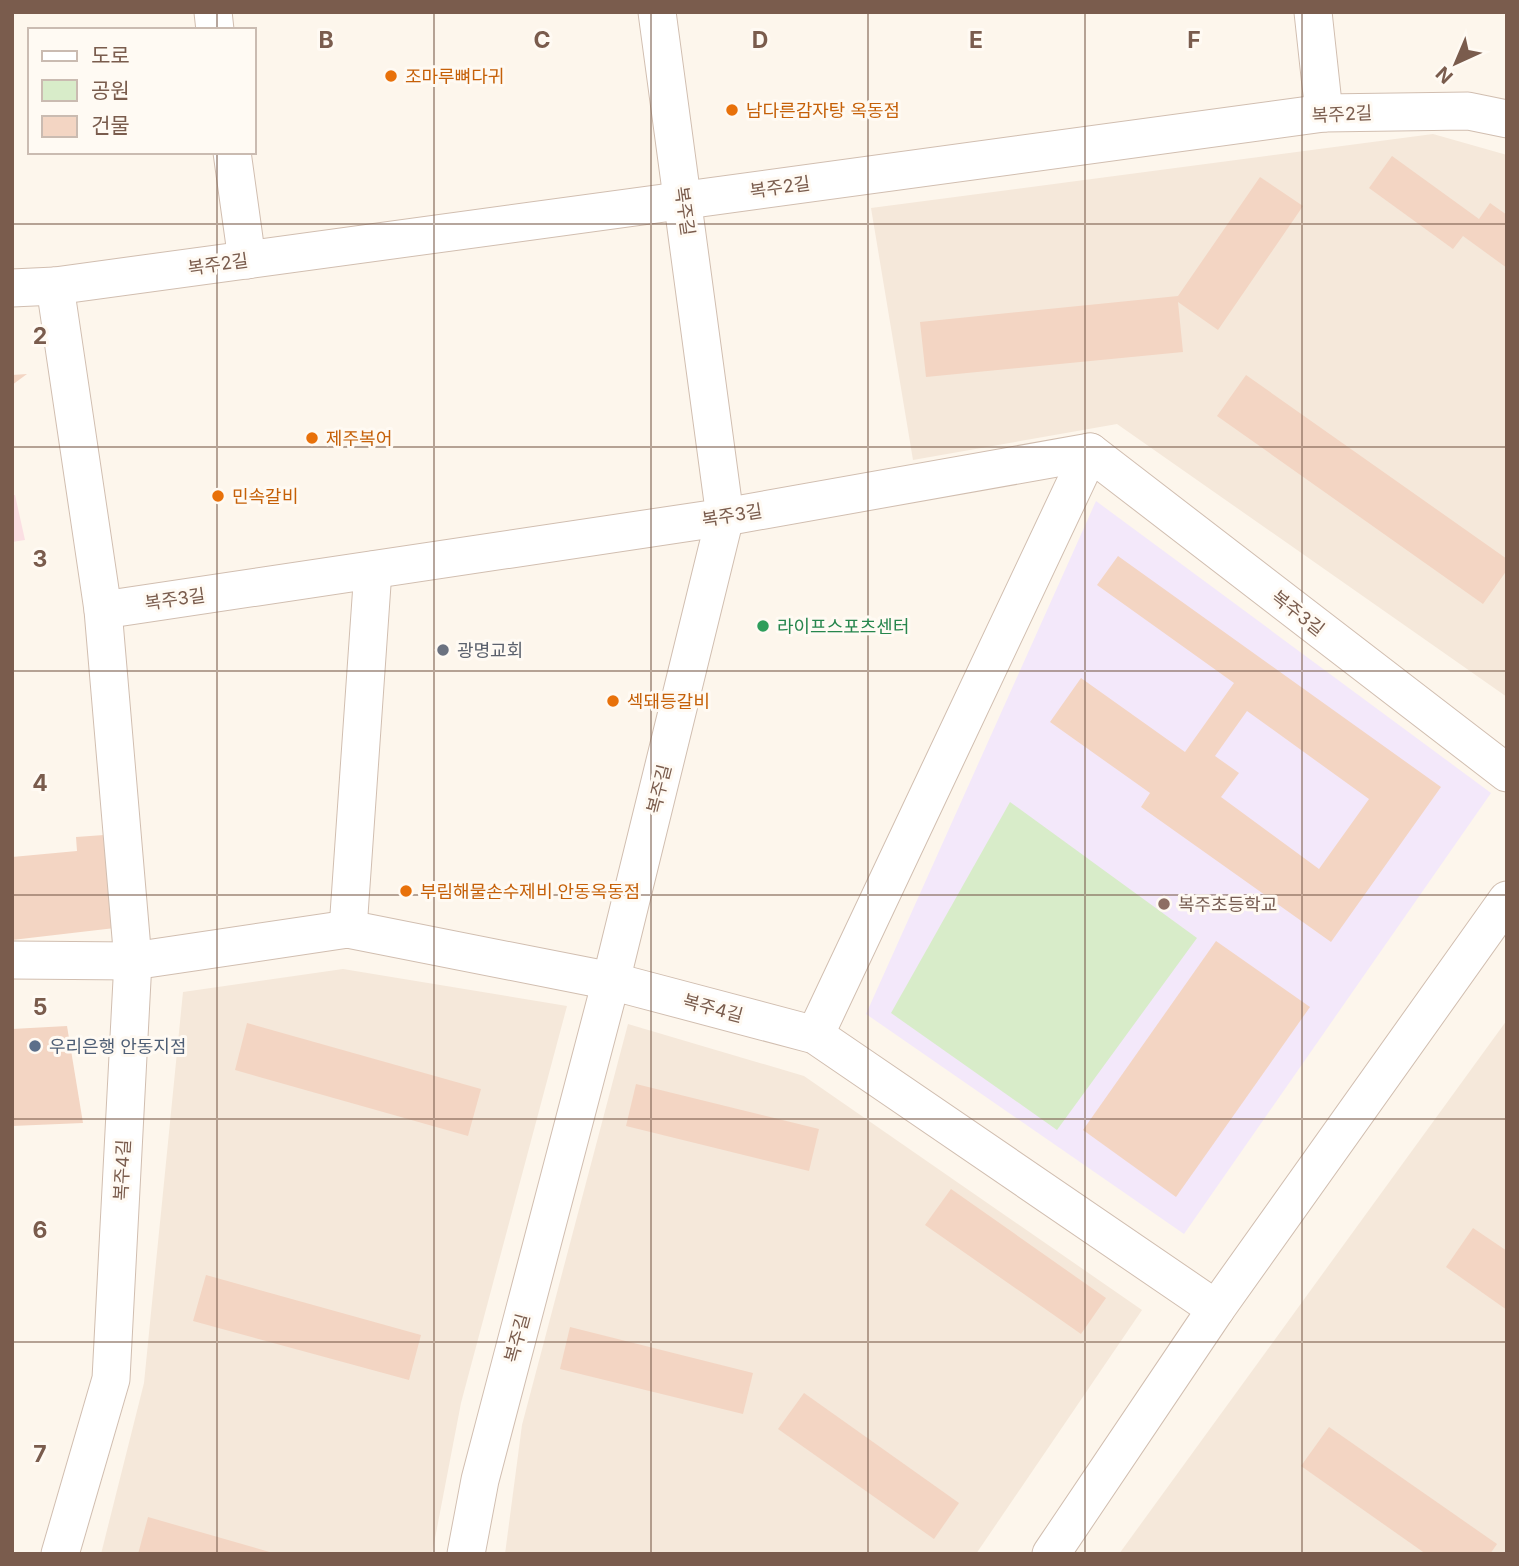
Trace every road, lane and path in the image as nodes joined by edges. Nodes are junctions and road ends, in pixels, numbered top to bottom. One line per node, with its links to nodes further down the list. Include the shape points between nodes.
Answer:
1 (657, 12): 6 (street, 복주길)
2 (1312, 12): 3 (street)
3 (1324, 113): 4 (street, 복주2길, via 1468,111); 6 (street, 복주2길)
4 (1507, 119)
5 (232, 154): 7 (street)
6 (684, 200): 7 (street, 복주2길); 11 (street, 복주길)
7 (247, 260): 8 (street, 복주2길)
8 (55, 286): 9 (street, 복주2길); 13 (street)
9 (12, 288)
10 (1090, 452): 11 (street, 복주3길); 14 (street, 복주3길); 20 (street)
11 (725, 517): 12 (street, 복주3길); 19 (street, 복주길)
12 (373, 570): 13 (street, 복주3길); 16 (street)
13 (103, 610): 18 (street)
14 (1507, 773)
15 (1507, 900): 21 (street)
16 (348, 929): 18 (street, 복주4길); 19 (street, 복주4길)
17 (12, 960): 18 (street, 복주4길)
18 (133, 961): 22 (street, 복주4길, via 111,1379)
19 (611, 981): 20 (street, 복주4길); 23 (street, 복주길, via 480,1480)
20 (815, 1035): 21 (street, 복주4길)
21 (1216, 1309): 24 (street)
22 (60, 1554)
23 (466, 1554)
24 (1051, 1554)

